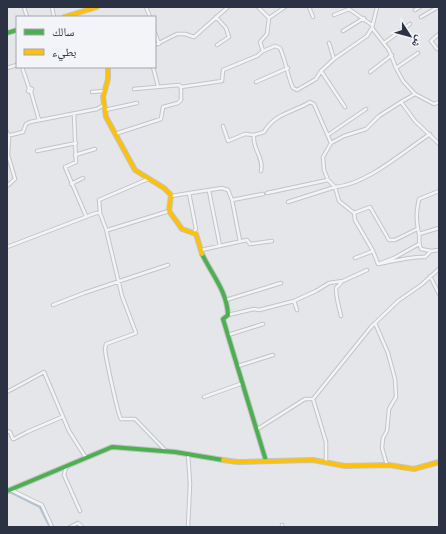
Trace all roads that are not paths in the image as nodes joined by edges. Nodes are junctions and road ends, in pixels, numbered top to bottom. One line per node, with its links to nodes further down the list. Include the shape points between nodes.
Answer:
1 (97, 7): 11 (street)
2 (228, 7): 12 (street)
3 (258, 7): 15 (street)
4 (285, 7): 15 (street)
5 (309, 7): 13 (street)
6 (377, 7): 18 (street)
7 (420, 7): 9 (street)
8 (438, 7): 14 (street)
9 (415, 10)
10 (334, 15): 16 (street, via 349,9)
11 (67, 16)
12 (216, 17): 23 (street, via 194,37 177,34); 26 (street, via 226,28 229,37)
13 (313, 17)
14 (421, 17)
15 (269, 18): 28 (street, via 267,34 260,42)
16 (364, 18): 18 (street); 19 (street)
17 (410, 24): 22 (street)
18 (372, 26): 22 (street); 31 (street, via 367,36)
19 (343, 31)
20 (439, 34): 27 (street, via 431,41)
21 (156, 36): 23 (street)
22 (384, 43): 30 (street)
23 (159, 44): 25 (street)
24 (329, 44): 31 (street)
25 (156, 45)
26 (217, 45)
27 (437, 49)
28 (263, 51): 35 (street, via 279,46); 41 (street, via 258,56 223,70 222,81)
29 (418, 53): 36 (street)
30 (392, 55): 36 (street); 38 (street)
31 (334, 59): 37 (street)
32 (22, 68): 53 (street)
33 (108, 68): 43 (street)
34 (153, 68): 40 (street)
35 (288, 68): 37 (street, via 293,88 297,90 316,79); 39 (street)
36 (396, 68): 45 (street)
37 (321, 71): 49 (street)
38 (370, 72)
39 (256, 82)
40 (158, 86): 41 (street); 42 (street)
41 (181, 87): 56 (street, via 181,100 162,107 161,119)
42 (134, 89)
43 (104, 91): 44 (street); 50 (street)
44 (92, 92)
45 (415, 94): 47 (street); 48 (street, via 434,104)
46 (137, 102): 50 (street)
47 (402, 102): 57 (street, via 415,121); 62 (street, via 379,116 366,129)
48 (439, 102)
49 (345, 107)
50 (104, 108): 52 (street); 56 (street, via 106,118)
51 (366, 109): 59 (street)
52 (74, 114): 53 (street); 61 (street)
53 (39, 120): 60 (street, via 26,124 23,132)
54 (223, 126): 58 (street, via 228,141 245,134)
55 (7, 132): 60 (street)
56 (115, 134): 69 (street, via 135,170)
57 (430, 134): 63 (street); 73 (street, via 375,172 342,187)
58 (254, 135): 59 (street, via 264,132 270,123 293,109 310,102 314,104); 67 (street, via 253,143 263,163)
59 (328, 135): 62 (street)
60 (8, 136): 72 (street, via 8,154 15,179)
61 (76, 143): 65 (street); 66 (street)
62 (331, 143): 70 (street, via 323,157)
63 (439, 144)
64 (95, 149): 66 (street)
65 (37, 151)
66 (75, 154): 71 (street, via 76,162 65,167)
67 (261, 170)
68 (83, 178): 71 (street)
69 (148, 178): 79 (street); 83 (street, via 99,200)
70 (328, 180): 73 (street); 77 (street)
71 (71, 184): 85 (street)
72 (7, 186)
73 (335, 187): 81 (street); 84 (street, via 339,201)
74 (209, 191): 76 (street); 80 (street, via 226,188); 94 (street)
75 (439, 191): 88 (street, via 419,199)
76 (189, 193): 79 (street); 89 (street, via 196,230)
77 (267, 193)
78 (263, 194): 80 (street)
79 (171, 196): 82 (street)
80 (232, 200): 91 (street)
81 (288, 202)
82 (169, 210): 87 (street, via 152,218); 89 (street, via 182,229)
83 (100, 213): 85 (street); 87 (street)
84 (354, 213): 88 (street, via 370,207 389,240 395,240); 98 (street, via 355,220)
85 (86, 216): 95 (street)
86 (439, 228): 90 (street)
87 (106, 229): 106 (street)
88 (417, 229): 90 (street)
89 (194, 232): 96 (street)
90 (419, 234): 93 (street)
91 (240, 241): 92 (street, via 247,240 250,244); 94 (street)
92 (272, 241)
93 (419, 244): 99 (street, via 421,249); 101 (street)
94 (220, 246): 96 (street)
95 (7, 247)
96 (201, 250): 110 (street, via 213,270)
97 (439, 250): 99 (street)
98 (373, 251): 100 (street); 101 (street)
99 (431, 251): 101 (street, via 425,257 414,256)
100 (356, 258)
101 (378, 264)
102 (168, 265): 106 (street)
103 (439, 269): 105 (street)
104 (367, 270): 107 (street)
105 (430, 276): 109 (street); 116 (street)
106 (118, 281): 112 (street); 128 (street, via 136,333 106,344 118,415 121,419 135,420)
107 (343, 281): 111 (street, via 329,283); 115 (street, via 336,288 336,300)
108 (281, 283): 110 (street)
109 (439, 294)
110 (225, 300): 114 (street)
111 (294, 301): 113 (street); 114 (street)
112 (53, 305)
113 (297, 310)
114 (228, 315): 118 (street, via 223,319)
115 (341, 316)
116 (375, 323): 124 (street); 134 (street, via 388,353 395,379 396,397 389,409 383,443)
117 (263, 324): 118 (street)
118 (228, 335): 120 (street)
119 (273, 355): 120 (street)
120 (238, 366): 121 (street)
121 (243, 383): 123 (street); 126 (street)
122 (7, 392): 125 (street, via 44,372)
123 (204, 397)
124 (313, 399): 126 (street, via 305,398); 132 (street, via 326,442)
125 (62, 417): 127 (street, via 14,439 10,432); 130 (street)
126 (256, 430): 131 (street)
127 (7, 432)
128 (166, 452): 129 (street); 130 (street, via 112,447)
129 (188, 454): 131 (street, via 238,462); 141 (street)
130 (86, 458): 135 (street)
131 (266, 461): 132 (street)
132 (326, 462): 134 (street, via 345,466)
133 (439, 462): 134 (street, via 414,469)
134 (387, 465)
135 (66, 467): 136 (street); 137 (street, via 64,475)
136 (9, 490): 138 (street, via 42,505)
137 (80, 511)
138 (52, 527)
139 (70, 527): 140 (street, via 78,523)
140 (82, 527)
141 (188, 527)

